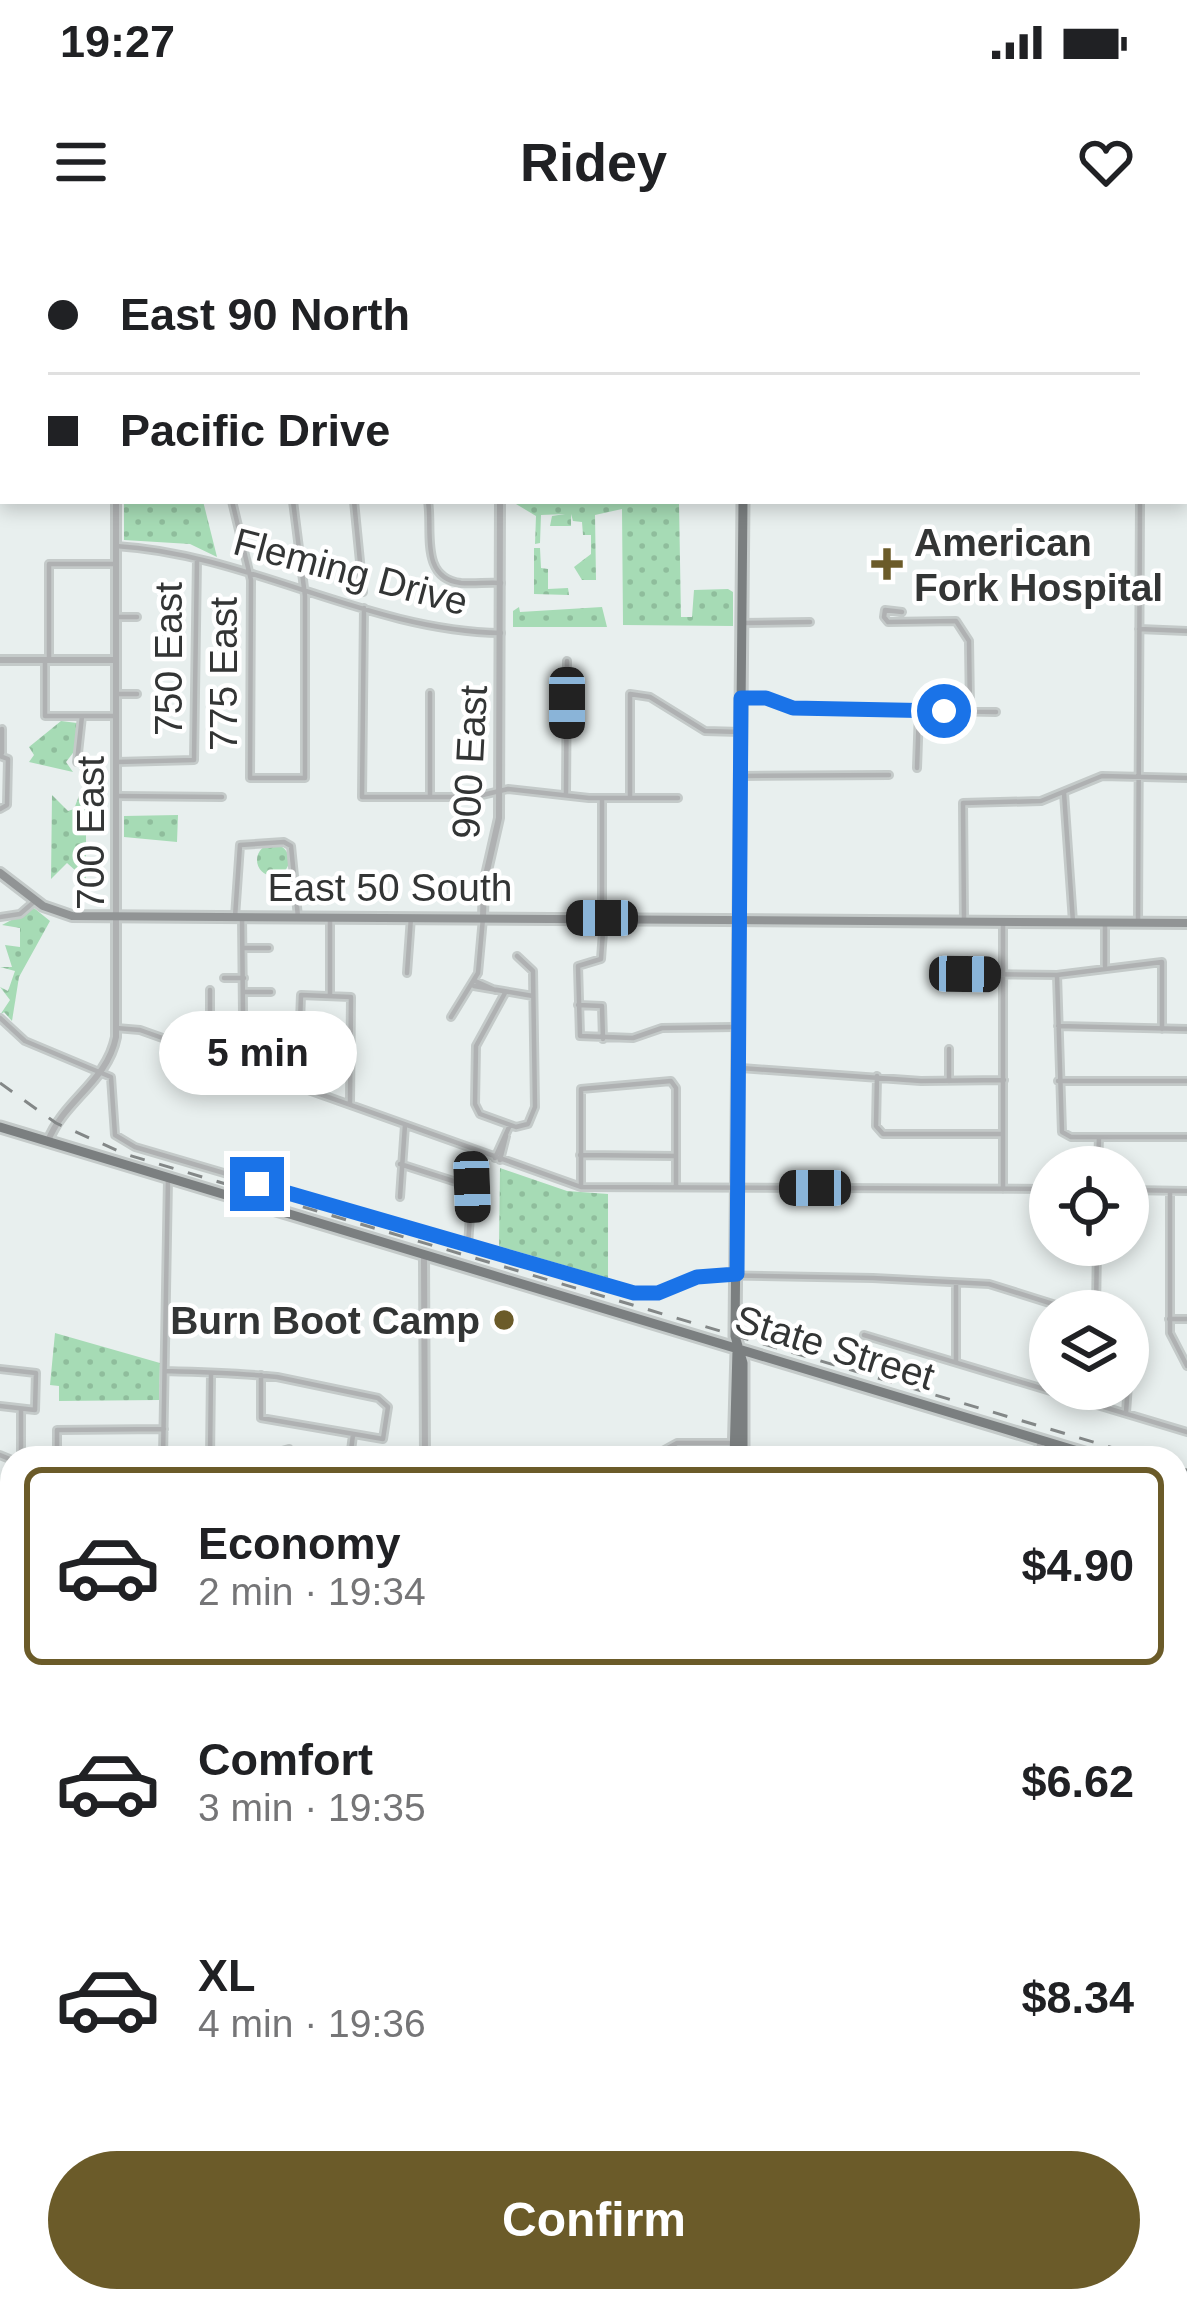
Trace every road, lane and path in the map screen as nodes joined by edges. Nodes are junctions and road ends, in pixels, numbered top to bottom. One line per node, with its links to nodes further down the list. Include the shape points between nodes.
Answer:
1 (116, 504): 9 (street, 700 East)
2 (233, 504): 12 (street, 775 East)
3 (293, 504): 14 (street)
4 (354, 504): 15 (street)
5 (428, 504): 13 (street, via 438,572 455,582)
6 (500, 504): 13 (street, 900 East)
7 (742, 504): 21 (main road)
8 (1140, 504): 22 (street)
9 (116, 546): 10 (street, Fleming Drive); 11 (street, 700 East)
10 (197, 559): 12 (street, Fleming Drive); 42 (street, 750 East, via 194,760)
11 (116, 564): 18 (street, 700 East); 26 (street, via 49,564)
12 (250, 573): 14 (street, Fleming Drive); 14 (street, 775 East, via 250,778 305,778)
13 (501, 584): 24 (street, 900 East)
14 (303, 590): 16 (street, Fleming Drive)
15 (363, 592)
16 (364, 608): 24 (street, Fleming Drive, via 446,632); 53 (street, via 362,796)
17 (902, 612): 33 (street, via 885,610 884,617 956,622 969,641)
18 (117, 617): 19 (street); 27 (street, 700 East)
19 (137, 617)
20 (810, 622): 21 (street)
21 (741, 623): 32 (main road)
22 (1138, 628): 23 (street); 45 (street)
23 (1187, 631)
24 (501, 633): 48 (street, 900 East)
25 (0, 660): 26 (street)
26 (47, 660): 27 (street); 36 (street, via 45,716)
27 (117, 660): 30 (street, 700 East)
28 (567, 661): 49 (street)
29 (430, 693): 53 (street)
30 (117, 694): 31 (street); 37 (street, 700 East)
31 (137, 694)
32 (741, 698): 34 (street, via 793,708); 39 (main road)
33 (970, 710): 34 (street); 35 (street)
34 (919, 711): 43 (street)
35 (996, 712)
36 (82, 716): 37 (street); 41 (street)
37 (117, 716): 42 (street, 700 East)
38 (2, 729): 40 (street)
39 (741, 731): 46 (main road); 55 (street, via 705,731 650,697 630,694)
40 (2, 756): 57 (street)
41 (77, 762)
42 (117, 762): 51 (street, 700 East)
43 (917, 768)
44 (889, 775): 46 (street)
45 (1139, 775): 47 (street); 50 (street, via 1102,776); 73 (street)
46 (741, 776): 68 (main road)
47 (1187, 778)
48 (500, 792): 49 (street); 53 (street); 66 (street, 900 East)
49 (566, 793): 54 (street)
50 (1064, 793): 69 (street, via 963,803); 71 (street)
51 (118, 796): 52 (street); 61 (street, 700 East)
52 (222, 797)
53 (430, 797)
54 (602, 798): 55 (street); 67 (street)
55 (630, 798): 56 (street)
56 (678, 798)
57 (4, 807)
58 (0, 872): 59 (main road)
59 (35, 901): 60 (street); 61 (main road, East 50 South, via 73,916)
60 (0, 917)
61 (118, 917): 62 (main road, East 50 South); 97 (street, 700 East)
62 (239, 917): 63 (main road, East 50 South); 63 (street, via 240,845 291,846); 75 (street)
63 (298, 917): 64 (main road, East 50 South)
64 (330, 917): 65 (main road, East 50 South); 90 (street)
65 (411, 917): 66 (main road, East 50 South); 79 (street)
66 (483, 917): 67 (main road, East 50 South); 85 (street, 900 East)
67 (603, 918): 68 (main road, East 50 South); 92 (street, via 601,959 578,964)
68 (739, 919): 69 (main road, East 50 South); 96 (main road)
69 (964, 922): 70 (main road, East 50 South)
70 (1003, 922): 71 (main road, East 50 South); 81 (street)
71 (1073, 922): 72 (main road, East 50 South)
72 (1105, 922): 73 (main road, East 50 South); 78 (street)
73 (1138, 923): 74 (main road, East 50 South)
74 (1187, 923)
75 (243, 948): 76 (street); 84 (street)
76 (269, 948)
77 (517, 956): 91 (street, via 532,968)
78 (1105, 966): 82 (street); 98 (street, via 1162,962)
79 (407, 973)
80 (965, 974): 81 (street)
81 (1003, 975): 82 (street); 109 (street)
82 (1057, 975): 95 (street)
83 (224, 977): 84 (street)
84 (244, 978): 87 (street)
85 (474, 984): 89 (street); 93 (street, 900 East)
86 (210, 989): 100 (street, via 210,1024)
87 (244, 992): 88 (street); 100 (street)
88 (271, 992)
89 (503, 993): 91 (street); 114 (street, via 477,1040 475,1104 480,1114)
90 (330, 994): 105 (street, via 351,997); 105 (street, via 301,995 298,1048)
91 (533, 996): 114 (street, via 535,1112 528,1124)
92 (578, 1005): 101 (street, via 580,1036); 101 (street, via 602,1006)
93 (452, 1017)
94 (0, 1018): 107 (street, via 23,1039)
95 (1058, 1026): 98 (street); 111 (street)
96 (738, 1027): 101 (street); 106 (main road)
97 (116, 1028): 104 (street); 107 (street, 700 East)
98 (1162, 1029): 99 (street)
99 (1187, 1029)
100 (235, 1034): 102 (street); 104 (street)
101 (603, 1039)
102 (265, 1043)
103 (949, 1049): 110 (street)
104 (223, 1060): 113 (street)
105 (350, 1067): 113 (street)
106 (738, 1068): 108 (street); 131 (main road)
107 (102, 1074): 120 (street, 700 East, via 64,1112); 138 (street, via 114,1080 122,1141)
108 (877, 1076): 110 (street); 117 (street, via 876,1126 884,1134)
109 (1004, 1080): 110 (street); 117 (street)
110 (949, 1081)
111 (1058, 1082): 112 (street); 118 (street, via 1060,1131)
112 (1187, 1082)
113 (350, 1104): 115 (street)
114 (510, 1125): 124 (street)
115 (405, 1126): 124 (street); 125 (street)
116 (0, 1127): 120 (main road, State Street)
117 (1004, 1134): 132 (street)
118 (1099, 1137): 119 (street); 121 (street)
119 (1187, 1137)
120 (48, 1143): 127 (main road, State Street)
121 (1099, 1146)
122 (580, 1155): 123 (street); 123 (street, via 580,1089 675,1083); 128 (street)
123 (676, 1156): 130 (street)
124 (498, 1159): 128 (street)
125 (400, 1164): 129 (street); 137 (street)
126 (472, 1176): 129 (street)
127 (168, 1179): 139 (main road, State Street); 152 (street)
128 (581, 1186): 130 (street)
129 (472, 1187): 138 (street)
130 (676, 1187): 131 (street)
131 (737, 1188): 132 (street); 140 (main road)
132 (1003, 1189): 133 (street)
133 (1029, 1189)
134 (1149, 1190): 135 (street)
135 (1170, 1191): 136 (street); 143 (street)
136 (1187, 1191)
137 (400, 1197)
138 (468, 1245): 140 (street, via 641,1294)
139 (424, 1257): 146 (street); 148 (main road, State Street)
140 (737, 1274): 141 (street); 148 (main road)
141 (956, 1283): 142 (street); 149 (street)
142 (1029, 1297)
143 (1169, 1319): 144 (street); 150 (street)
144 (1187, 1319)
145 (413, 1322): 146 (street)
146 (424, 1322): 169 (street)
147 (864, 1335): 149 (street)
148 (737, 1349): 162 (main road, State Street); 163 (main road); 172 (main road)
149 (956, 1363): 158 (street)
150 (1187, 1366)
151 (0, 1369): 156 (street, via 36,1373 35,1410)
152 (165, 1371): 153 (street); 159 (street)
153 (211, 1372): 154 (street); 167 (street)
154 (261, 1375): 161 (street, via 261,1418); 161 (street, via 387,1401 382,1439)
155 (0, 1406): 156 (street)
156 (21, 1408): 164 (street)
157 (1126, 1410): 158 (street)
158 (1126, 1413): 160 (street)
159 (164, 1429): 165 (street, via 57,1430); 166 (street)
160 (1187, 1432)
161 (352, 1435): 168 (street)
162 (1041, 1441): 173 (street); 174 (main road, State Street)
163 (734, 1443): 170 (street); 171 (main road)
164 (21, 1446)
165 (57, 1446)
166 (163, 1446)
167 (210, 1446)
168 (351, 1446)
169 (425, 1446)
170 (672, 1446)
171 (735, 1446)
172 (739, 1446)
173 (1040, 1446)
174 (1059, 1446)

